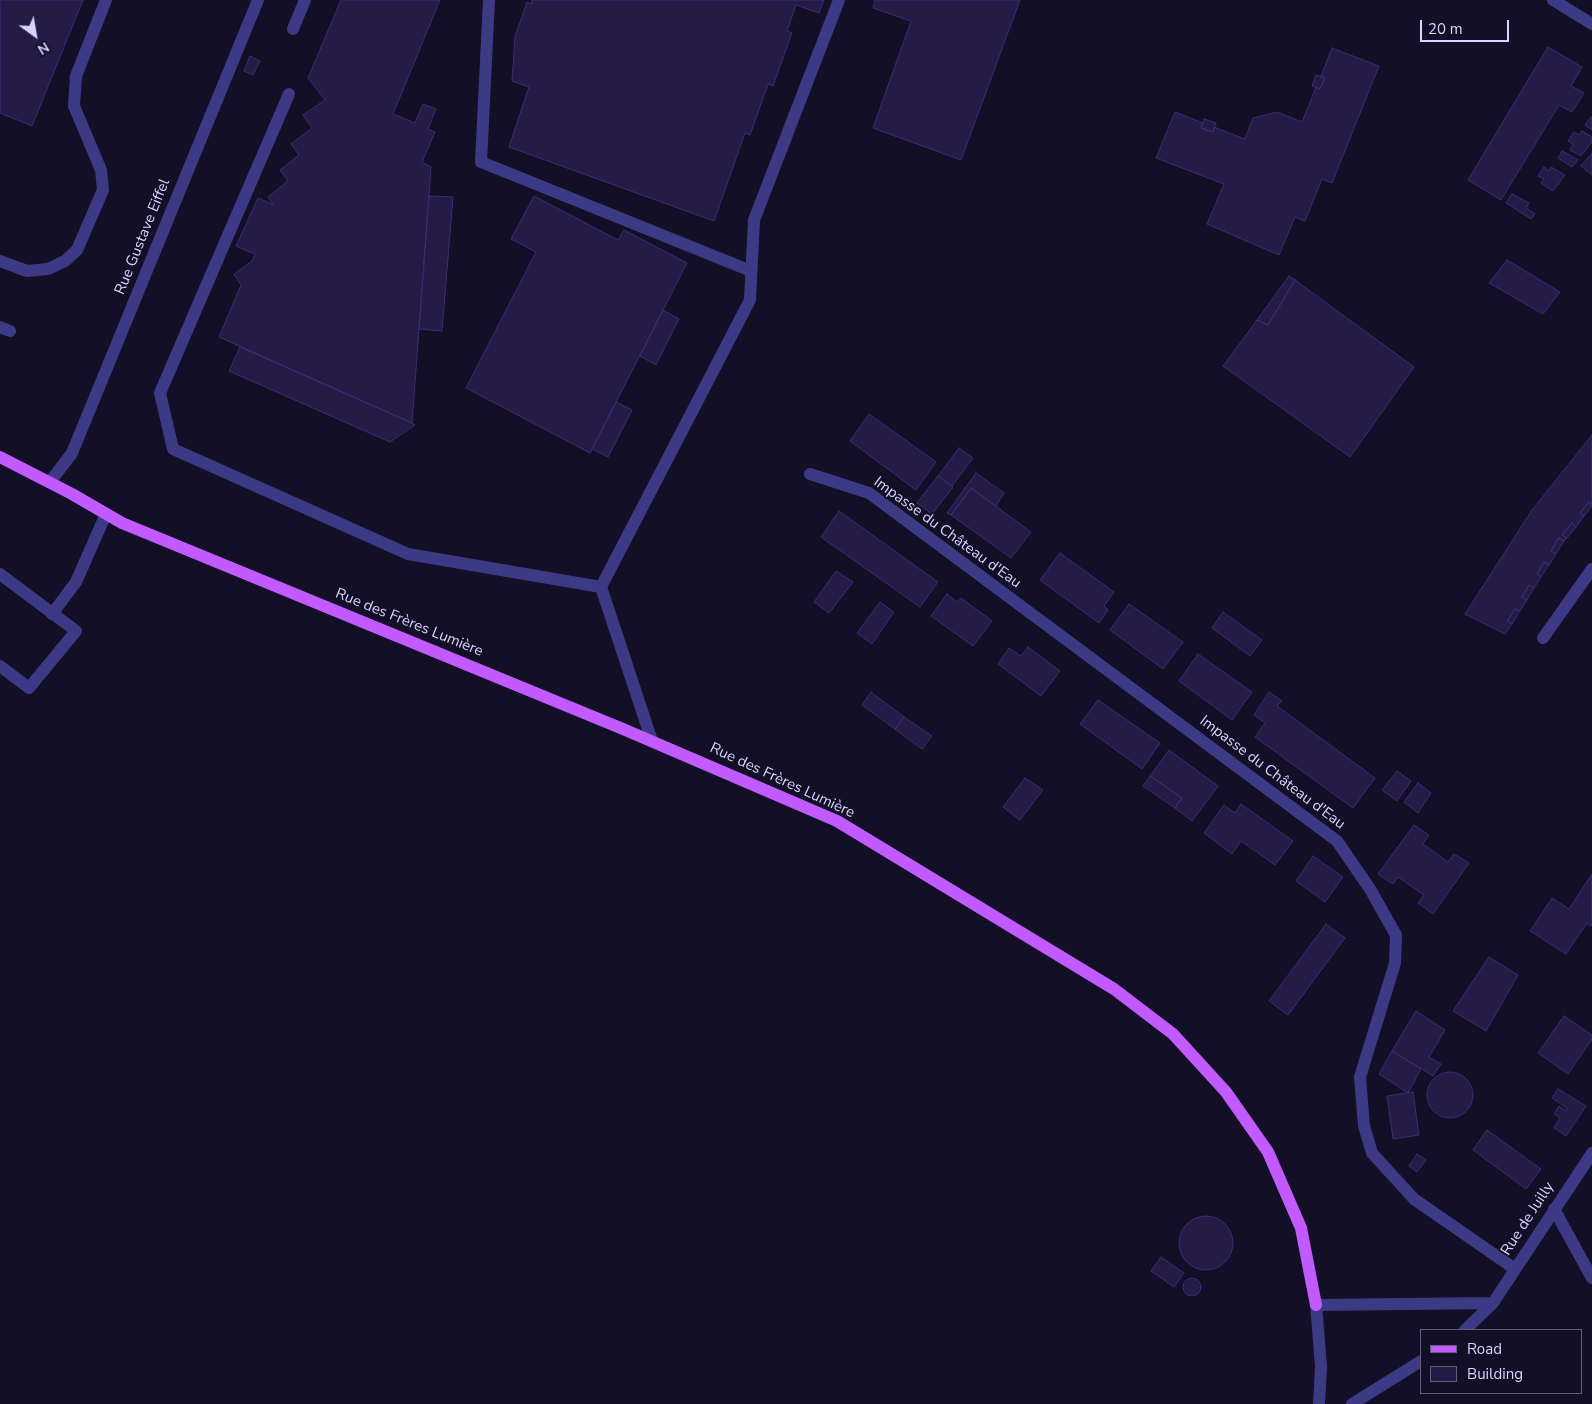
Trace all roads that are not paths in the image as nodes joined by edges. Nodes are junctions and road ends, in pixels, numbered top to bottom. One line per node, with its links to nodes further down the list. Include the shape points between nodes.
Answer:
1 (106, 0): 10 (street, via 76,76 74,106 101,170 103,190 77,250 65,261 48,269 27,271)
2 (258, 0): 14 (street, Rue Gustave Eiffel, via 72,453)
3 (305, 0): 8 (street)
4 (490, 0): 11 (street, via 481,162)
5 (839, 0): 11 (street, via 754,220)
6 (1552, 0): 7 (street)
7 (1592, 24)
8 (293, 30)
9 (289, 94): 18 (street, via 160,393 173,449 408,554)
10 (0, 260)
11 (751, 271): 18 (street, via 750,300)
12 (0, 457): 14 (main road, Rue des Frères Lumière)
13 (810, 474): 25 (street, Impasse du Château d'Eau, via 868,493 1337,841 1396,935 1395,963 1360,1077 1364,1126 1372,1152 1414,1199)
14 (50, 482): 15 (main road, Rue des Frères Lumière)
15 (106, 514): 19 (street, via 76,582); 22 (main road, Rue des Frères Lumière)
16 (1592, 569): 20 (street)
17 (0, 574): 19 (street)
18 (600, 587): 22 (street)
19 (52, 614): 21 (street, via 76,631 29,688)
20 (1543, 638)
21 (0, 666)
22 (652, 741): 28 (main road, Rue des Frères Lumière, via 837,821 1114,989 1173,1034 1226,1092 1268,1152 1301,1228)
23 (1592, 1153): 24 (street, Rue de Juilly)
24 (1554, 1209): 25 (street, Rue de Juilly); 26 (street)
25 (1515, 1269): 27 (street, Rue de Juilly)
26 (1592, 1278)
27 (1493, 1303): 28 (street); 29 (street, Rue de Juilly)
28 (1316, 1305): 31 (street, Rue des Frères Lumière, via 1321,1366)
29 (1465, 1329)
30 (1420, 1362): 32 (street)
31 (1319, 1404)
32 (1352, 1404)

